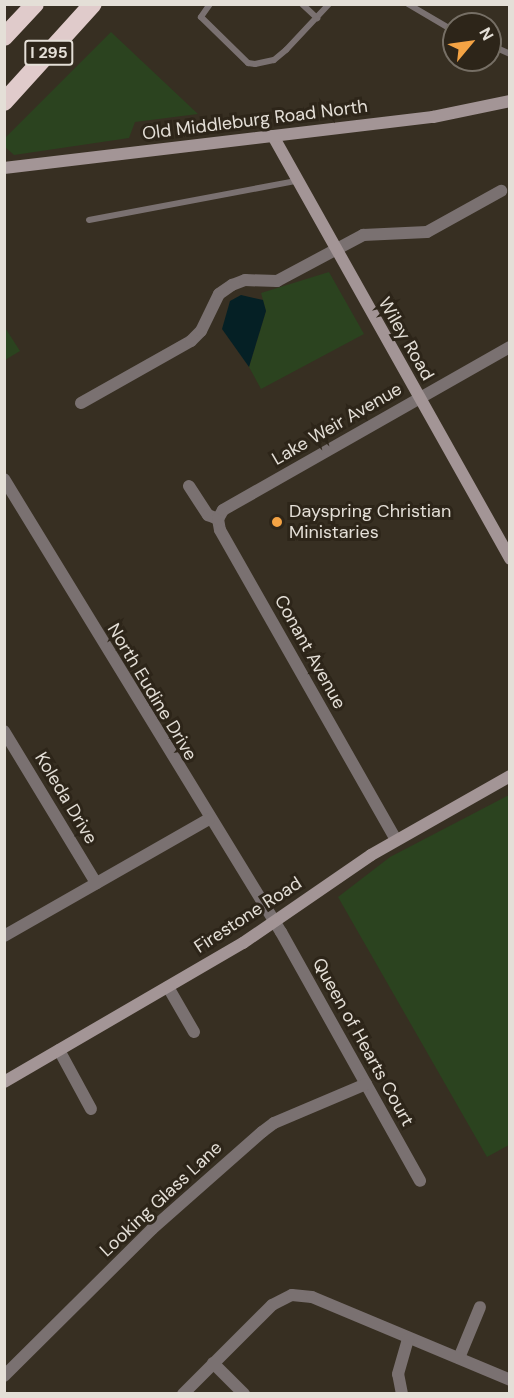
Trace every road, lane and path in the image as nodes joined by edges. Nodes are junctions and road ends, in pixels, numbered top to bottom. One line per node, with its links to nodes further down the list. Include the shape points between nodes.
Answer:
1 (34, 4): 9 (highway, I 295)
2 (93, 4): 11 (highway, I 295)
3 (210, 4): 7 (lane, via 201,17 255,64 274,60)
4 (302, 4): 7 (lane)
5 (329, 4): 7 (lane)
6 (408, 4): 8 (lane)
7 (317, 18)
8 (442, 24)
9 (4, 37)
10 (510, 101): 12 (street, Old Middleburg Road North, via 433,117)
11 (4, 102)
12 (273, 136): 13 (street, Old Middleburg Road North); 14 (street, Wiley Road)
13 (4, 168)
14 (296, 181): 16 (lane); 17 (street, Wiley Road)
15 (501, 192): 17 (street, via 427,232 415,236 374,232)
16 (89, 220)
17 (334, 250): 19 (street, Wiley Road); 20 (street, via 277,281 245,280 232,285 219,294 201,331 191,341)
18 (510, 347): 19 (street, Lake Weir Avenue)
19 (419, 398): 23 (street, Lake Weir Avenue, via 223,510); 24 (street, Wiley Road)
20 (81, 403)
21 (4, 479): 27 (street, North Eudine Drive)
22 (189, 486): 23 (street, Conant Avenue, via 208,515)
23 (219, 519): 28 (street, Conant Avenue, via 220,530)
24 (510, 559)
25 (4, 731): 29 (street, Koleda Drive)
26 (510, 776): 28 (street, Firestone Road)
27 (209, 819): 29 (street); 30 (street, North Eudine Drive)
28 (396, 840): 30 (street, Firestone Road)
29 (96, 883): 31 (street)
30 (272, 922): 32 (street, Firestone Road); 36 (street, Queen of Hearts Court)
31 (4, 936)
32 (168, 987): 33 (street); 34 (street, Firestone Road)
33 (194, 1032)
34 (59, 1050): 35 (street, Firestone Road); 37 (street)
35 (4, 1082)
36 (366, 1084): 38 (street, Queen of Hearts Court); 43 (street, Looking Glass Lane, via 262,1132 152,1229)
37 (92, 1109)
38 (420, 1181)
39 (480, 1307): 41 (street)
40 (408, 1338): 41 (street); 42 (street, via 312,1297 292,1295 272,1305); 47 (street, via 398,1374)
41 (459, 1358): 44 (street)
42 (213, 1363): 45 (street); 46 (street)
43 (4, 1376)
44 (510, 1380)
45 (183, 1394)
46 (244, 1394)
47 (402, 1394)

